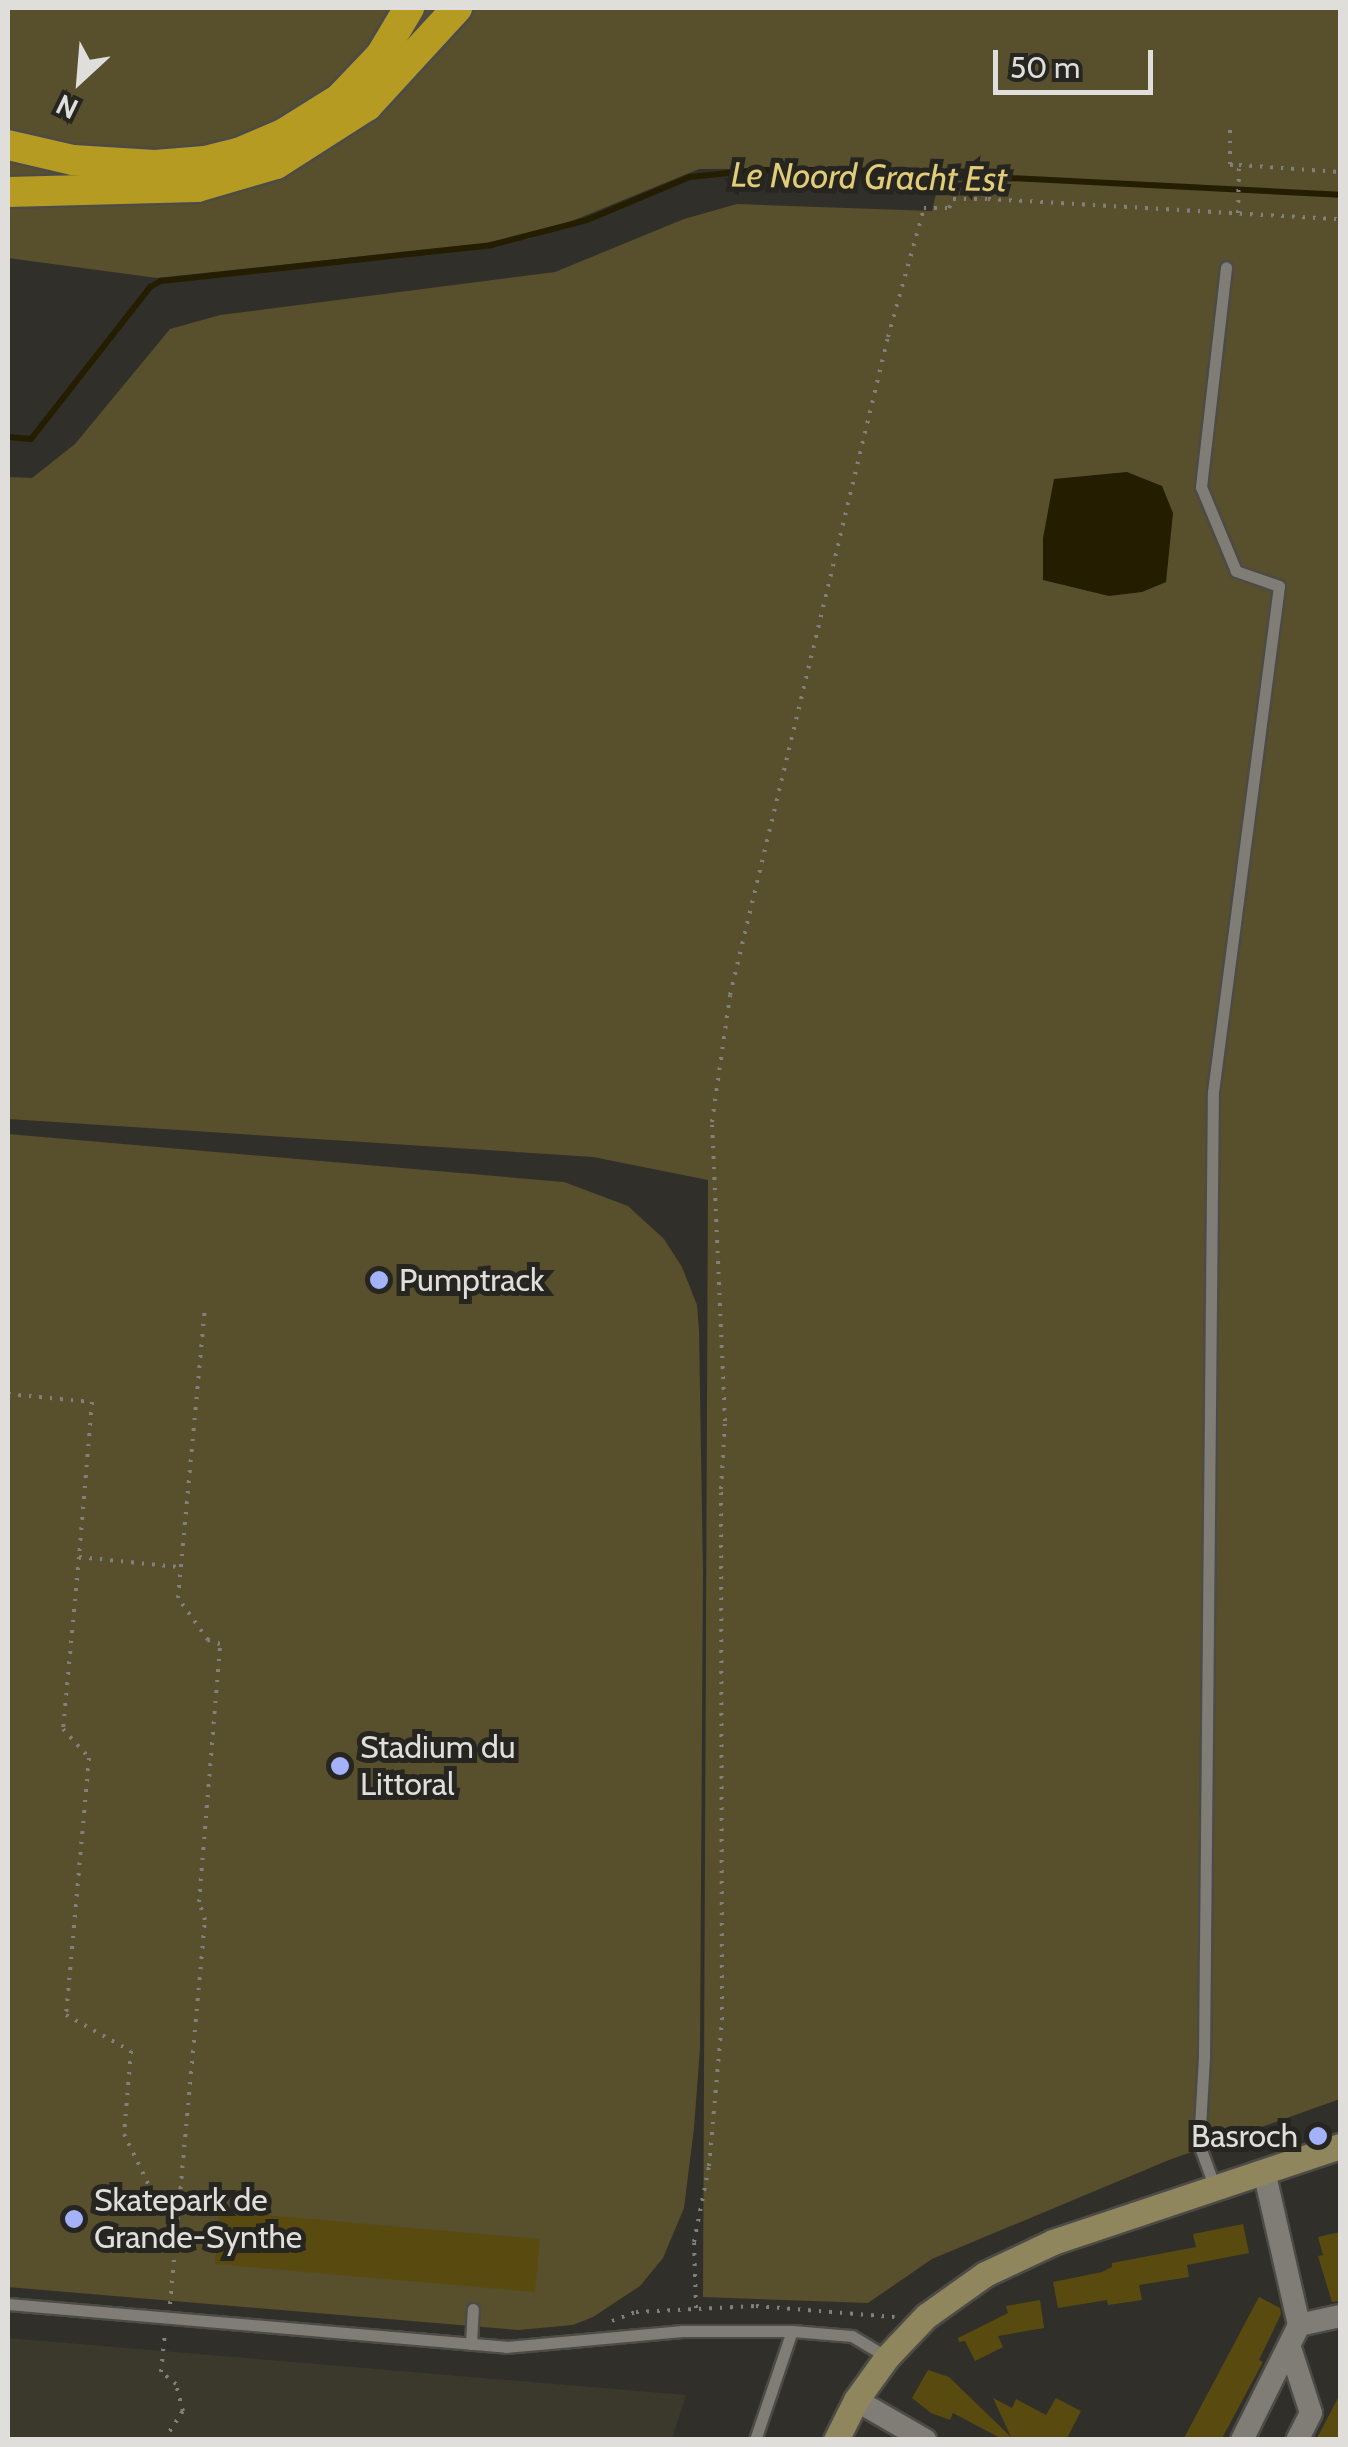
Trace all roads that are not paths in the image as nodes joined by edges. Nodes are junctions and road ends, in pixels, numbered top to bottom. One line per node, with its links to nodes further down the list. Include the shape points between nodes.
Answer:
1 (409, 8): 3 (highway, via 372,67 338,99 238,153 155,164 59,158)
2 (457, 8): 4 (highway, via 367,106 276,164 197,187)
3 (8, 145)
4 (8, 192)
5 (1226, 268): 8 (lane, via 1202,487 1236,570 1279,586 1214,1092 1199,2144)
6 (1340, 2146): 7 (street)
7 (1264, 2172): 8 (street); 12 (street)
8 (1215, 2188): 16 (street, via 1001,2265 941,2304)
9 (8, 2304): 14 (lane)
10 (473, 2309): 14 (lane)
11 (1340, 2316): 12 (street)
12 (1299, 2324): 15 (street)
13 (792, 2331): 14 (lane); 16 (lane, via 852,2336); 18 (lane)
14 (471, 2344)
15 (1290, 2348): 21 (street); 22 (street, via 1311,2413)
16 (887, 2357): 17 (street)
17 (856, 2400): 19 (street); 20 (street)
18 (755, 2440)
19 (836, 2440)
20 (924, 2440)
21 (1242, 2440)
22 (1297, 2440)

